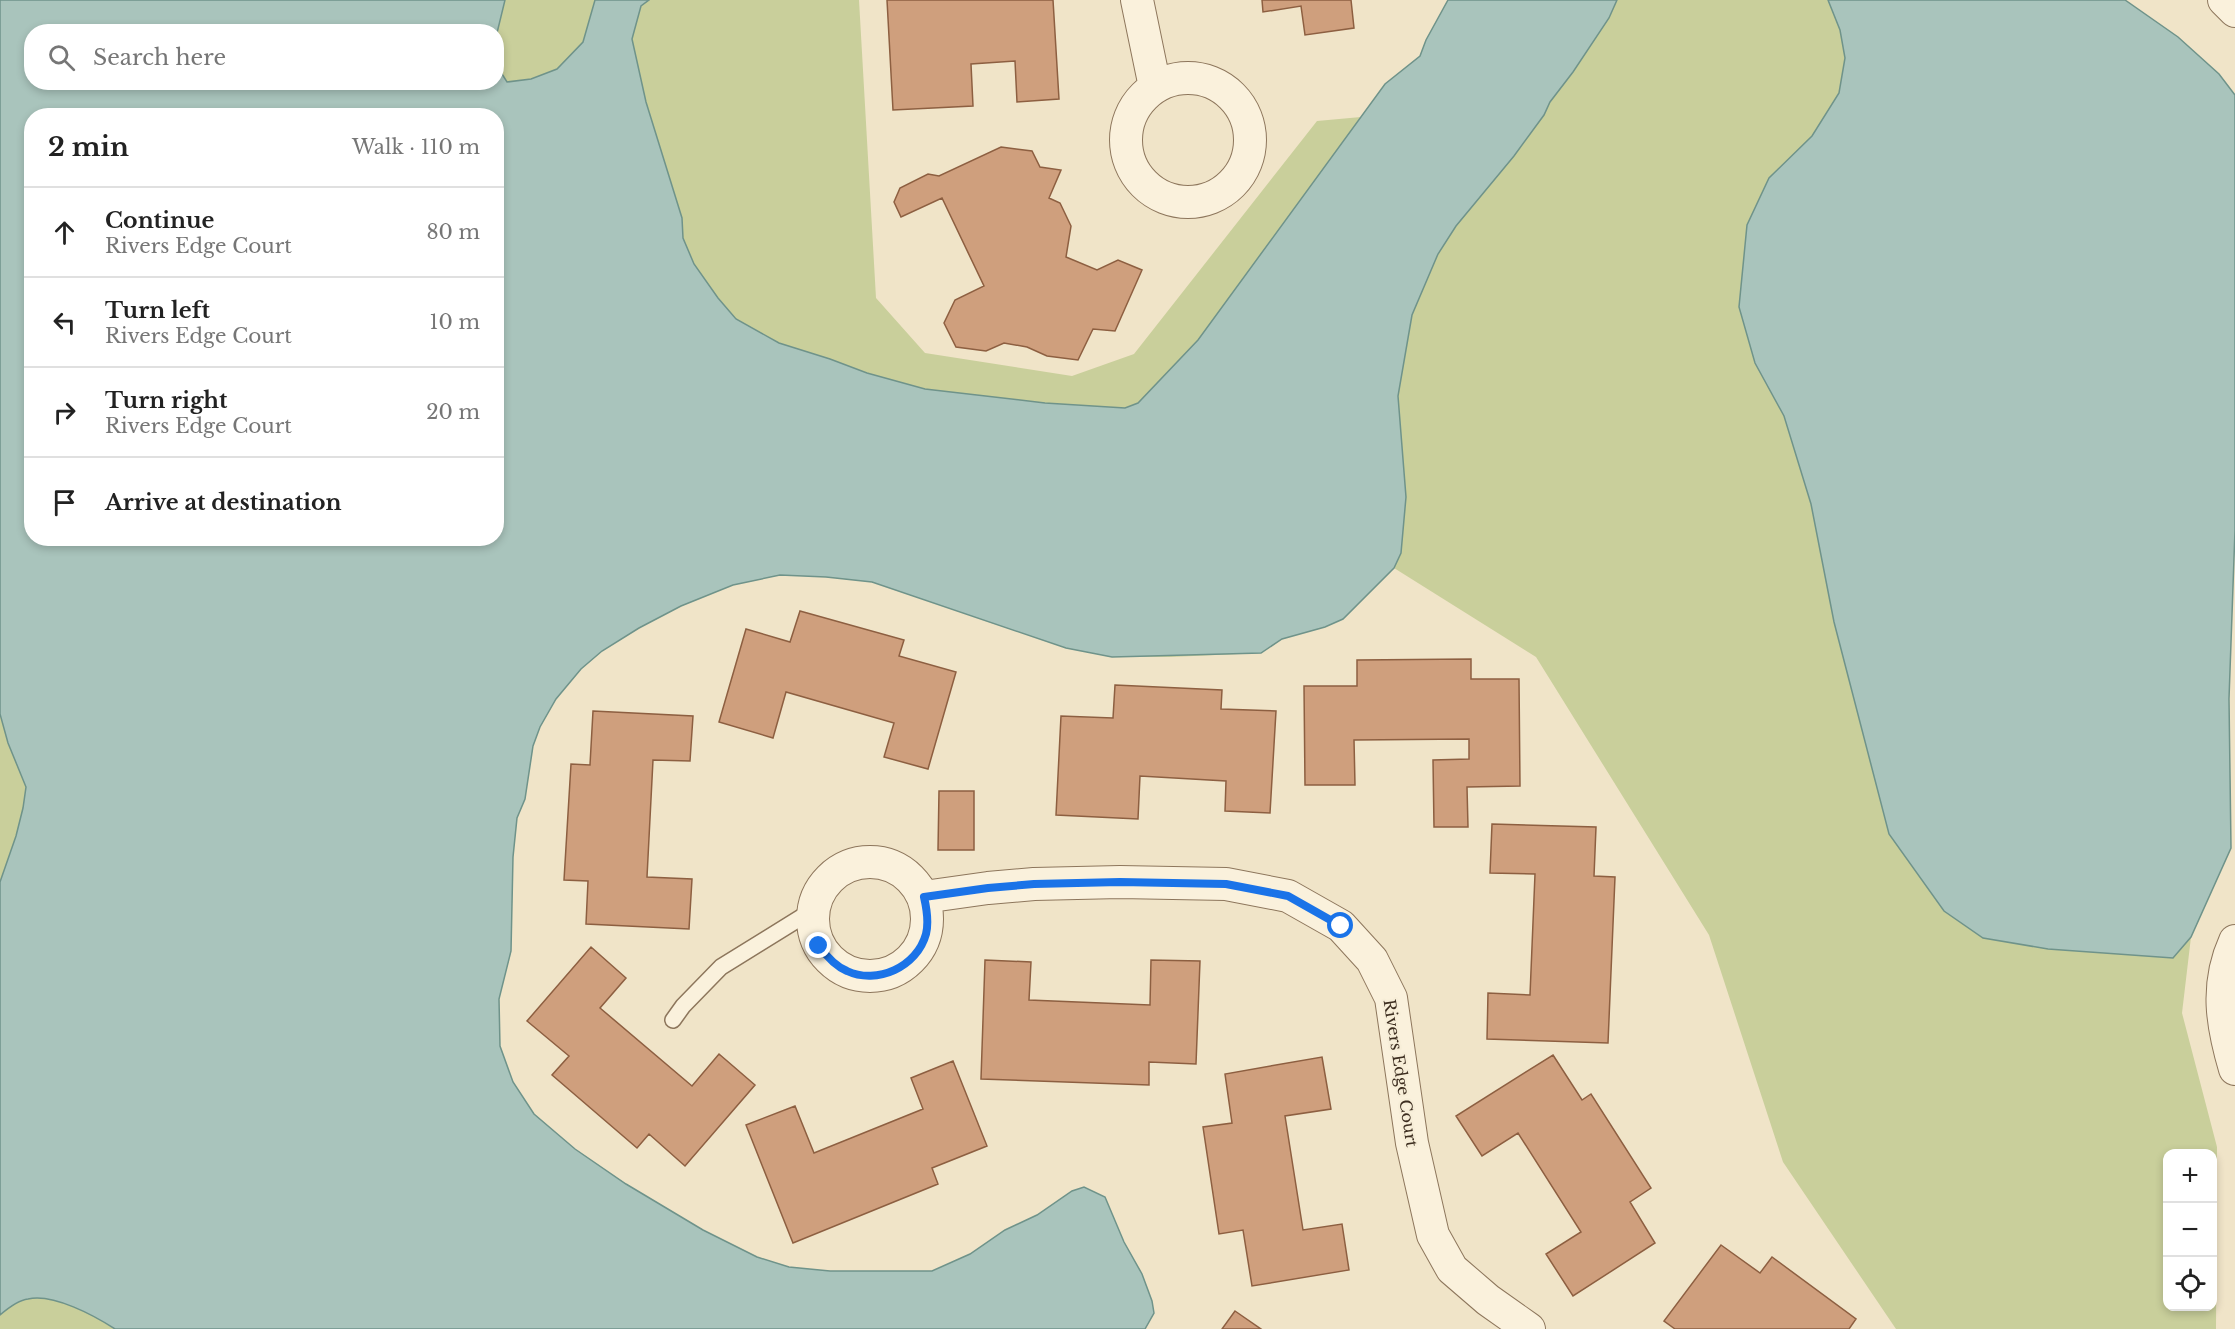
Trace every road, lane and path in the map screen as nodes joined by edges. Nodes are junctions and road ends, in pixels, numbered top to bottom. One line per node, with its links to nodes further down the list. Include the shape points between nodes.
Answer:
1 (1137, 0): 4 (street)
2 (2224, 0): 3 (street)
3 (2235, 11)
4 (1155, 87)
5 (924, 897): 6 (street, via 900,869 883,862 864,861 830,876); 6 (street, via 926,935 917,953 886,974 866,977 831,962 819,946); 10 (street, Rivers Edge Court, via 1034,884 1226,884 1288,896 1341,926 1372,960 1391,998 1412,1143 1433,1234 1452,1269)
6 (813, 910): 8 (lane, via 721,967)
7 (2235, 941): 9 (street, via 2222,990 2224,1031)
8 (673, 1020)
9 (2235, 1069)
10 (1529, 1329)

